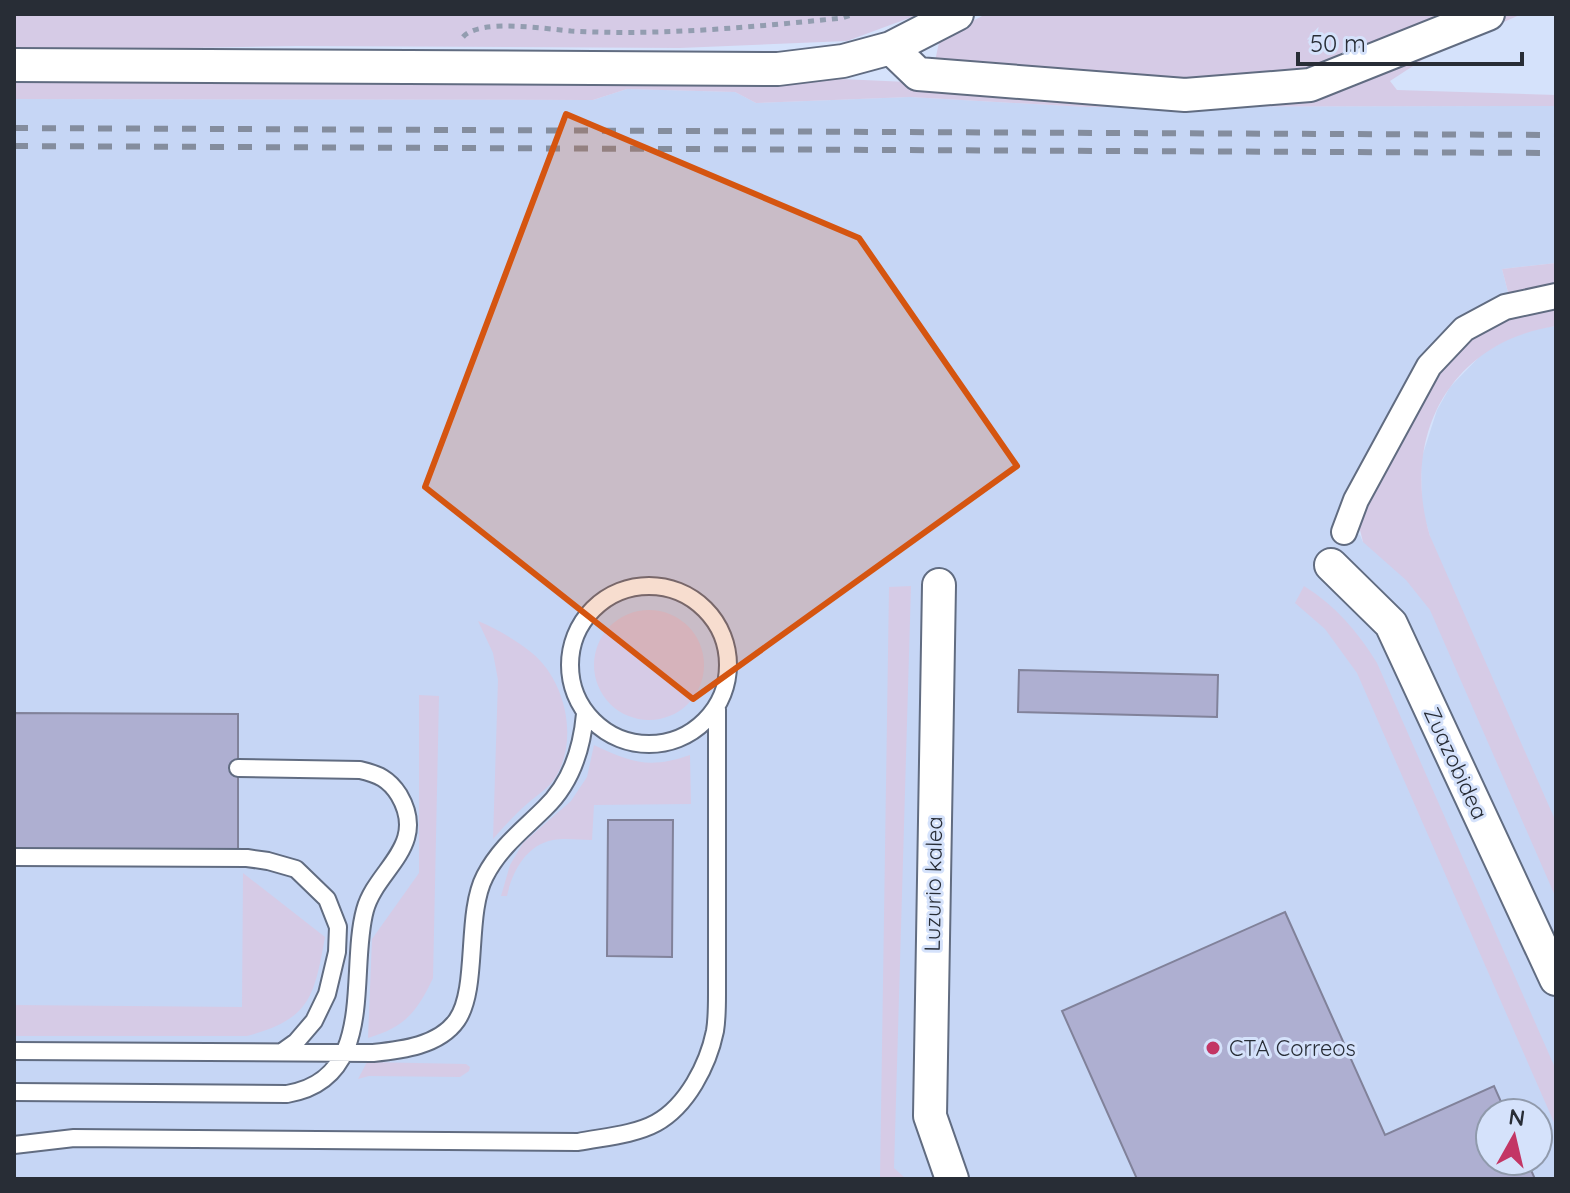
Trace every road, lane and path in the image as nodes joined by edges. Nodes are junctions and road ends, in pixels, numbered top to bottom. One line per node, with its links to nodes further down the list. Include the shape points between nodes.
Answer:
1 (854, 14): 6 (path, via 752,27 631,32 495,26 469,31)
2 (957, 14): 4 (street)
3 (1488, 14): 4 (street, via 1310,85 1185,95 918,74)
4 (891, 48): 6 (street, via 843,61 778,69)
5 (14, 65): 6 (street)
6 (435, 67)
7 (1556, 296): 8 (street, via 1505,307 1464,329 1429,366)
8 (1344, 532)
9 (1331, 565): 15 (street, Zuazobidea, via 1391,624)
10 (939, 585): 21 (street, Luzurio kalea, via 930,1116)
11 (717, 709): 12 (lane, via 689,735 653,745 615,737); 12 (lane, via 728,680 728,650 716,619 692,596 661,586 627,587 598,603 577,629 569,661 572,689); 20 (lane, via 715,1031 691,1088 655,1124 578,1142 74,1138)
12 (585, 714): 18 (lane, via 583,740 569,776 548,805 503,846 483,879 467,992 457,1020 441,1035 410,1049)
13 (238, 768): 18 (lane, via 378,774 405,806 408,827 401,853 366,905 354,1021)
14 (14, 857): 17 (lane, via 247,858 296,869 327,899 338,927 337,952 314,1021)
15 (1556, 979)
16 (14, 1051): 17 (lane)
17 (282, 1052): 18 (lane)
18 (343, 1053): 19 (lane, via 325,1081 287,1094)
19 (14, 1092)
20 (14, 1145)
21 (952, 1179)

